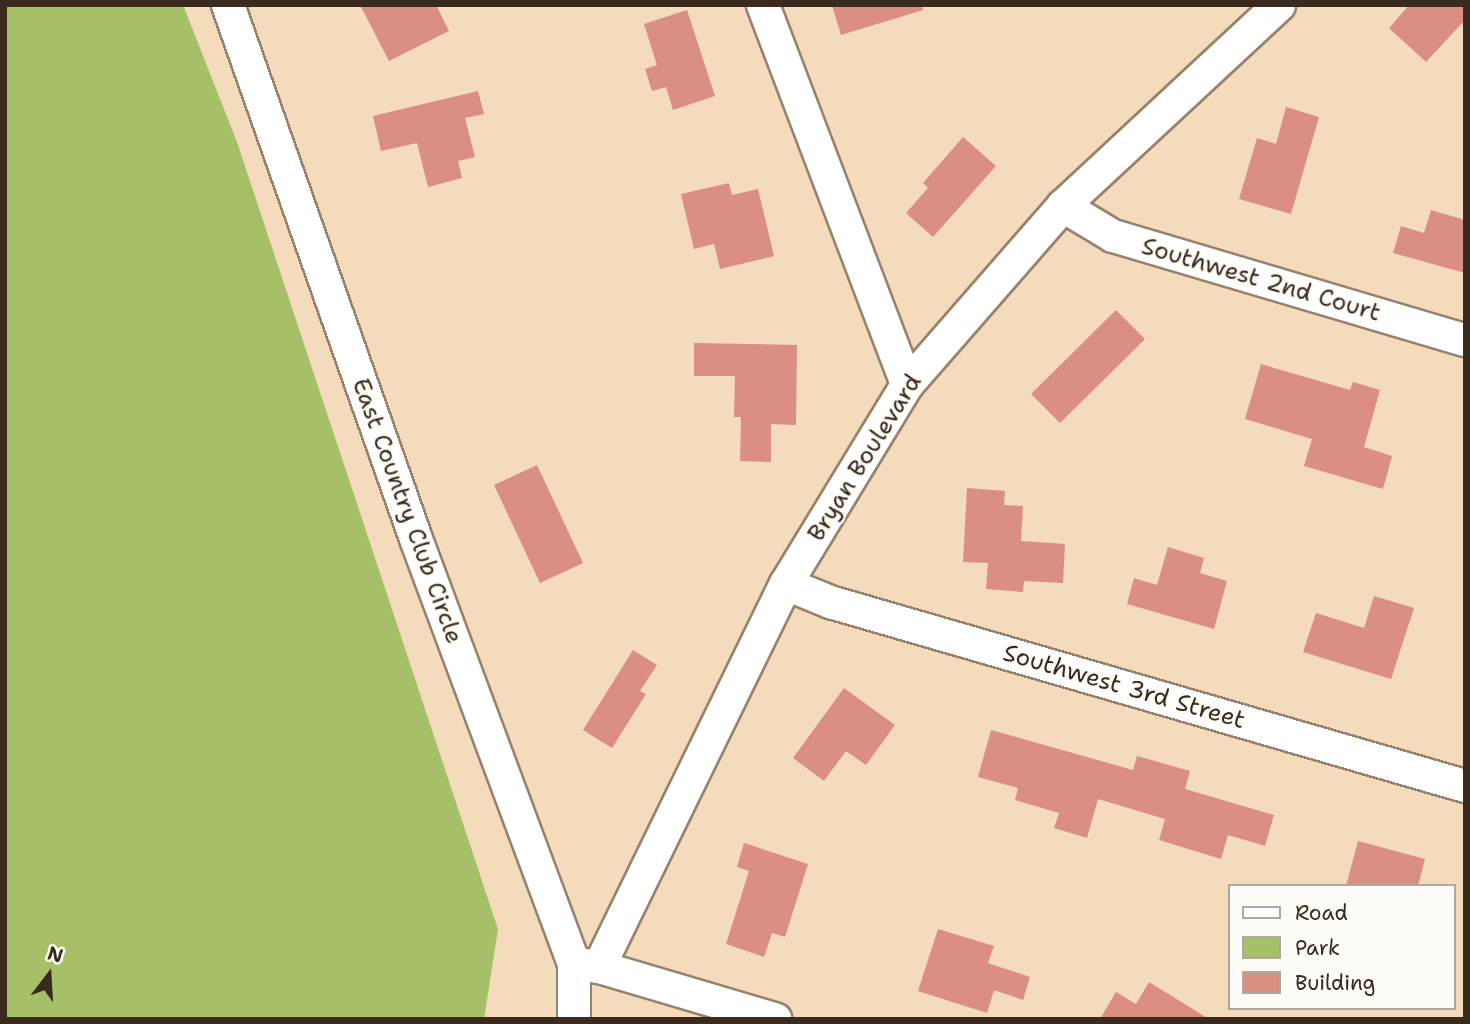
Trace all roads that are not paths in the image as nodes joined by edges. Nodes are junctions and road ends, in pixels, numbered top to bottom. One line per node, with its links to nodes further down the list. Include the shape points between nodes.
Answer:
1 (228, 5): 9 (street, East Country Club Circle, via 416,539)
2 (763, 5): 6 (street)
3 (1279, 5): 4 (street, Bryan Boulevard)
4 (1063, 206): 5 (street, Southwest 2nd Court, via 1113,236); 6 (street, Bryan Boulevard)
5 (1465, 340)
6 (907, 385): 7 (street, Bryan Boulevard)
7 (786, 584): 8 (street, Southwest 3rd Street, via 830,602); 9 (street, Bryan Boulevard)
8 (1465, 786)
9 (586, 965): 10 (street, East Country Club Circle); 11 (street)
10 (575, 1019)
11 (775, 1019)

